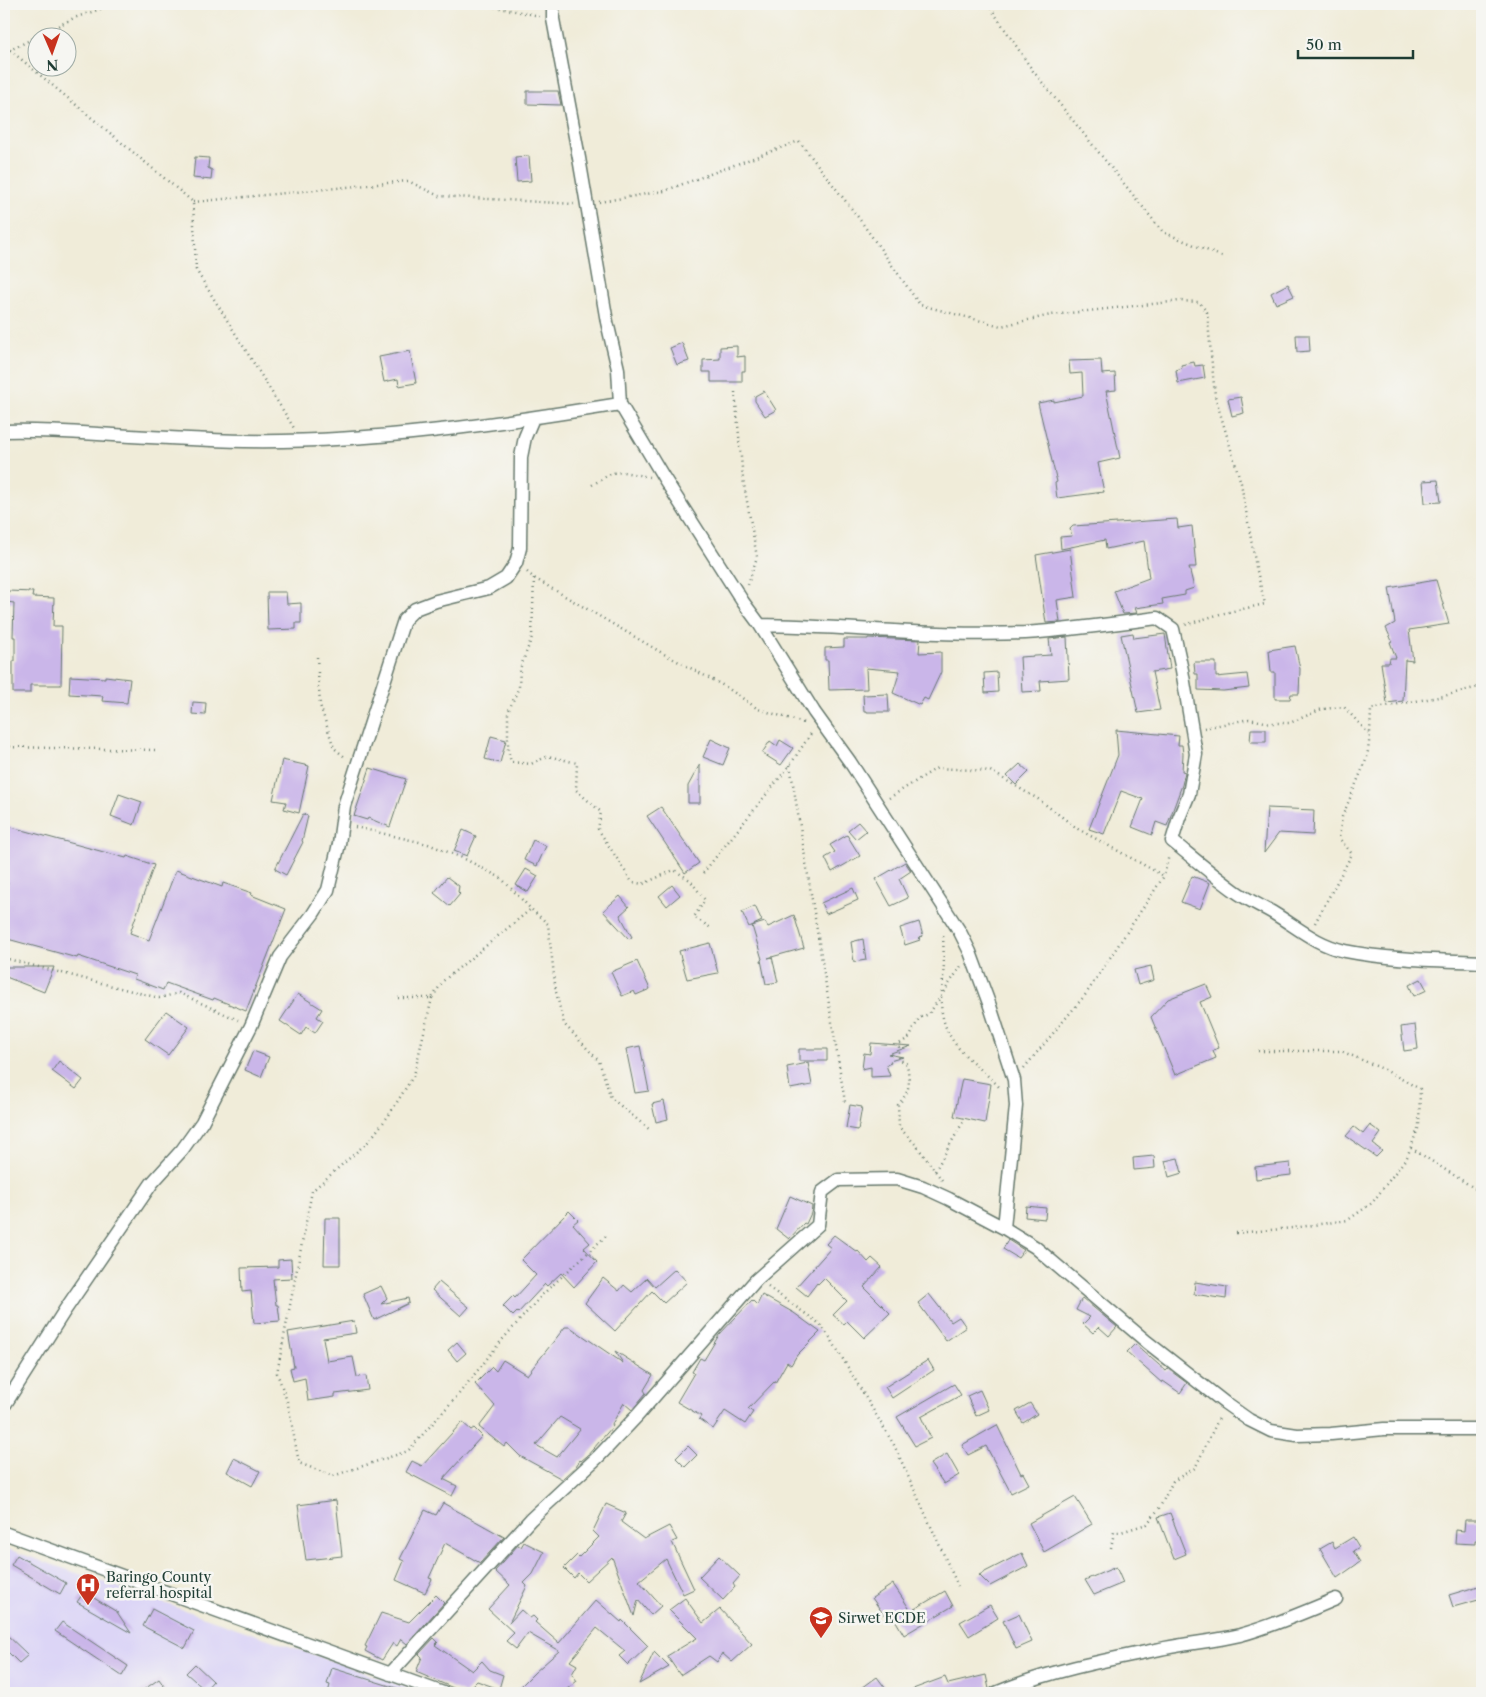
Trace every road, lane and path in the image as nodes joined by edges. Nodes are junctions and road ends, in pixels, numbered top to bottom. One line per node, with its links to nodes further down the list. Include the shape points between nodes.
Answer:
1 (115, 4): 8 (path, via 74,18)
2 (355, 4): 3 (path)
3 (429, 4)
4 (480, 4): 7 (path)
5 (553, 4): 7 (street)
6 (988, 4): 12 (path, via 1033,71 1163,232)
7 (553, 19): 11 (street)
8 (10, 50): 9 (path); 10 (path)
9 (4, 52)
10 (192, 202): 11 (path, via 408,181 439,196); 17 (path, via 196,270)
11 (587, 205): 14 (street, via 618,369); 24 (path, via 664,191 798,141 858,217 920,305 1001,326 1051,314 1180,301 1200,302 1207,312 1215,396 1241,483 1265,604)
12 (1223, 257)
13 (736, 392): 22 (path, via 743,479 757,557)
14 (620, 404): 15 (street); 18 (street)
15 (533, 418): 17 (street, via 404,434); 20 (street, via 521,457 520,538)
16 (4, 432): 17 (street, via 245,441)
17 (302, 440)
18 (664, 478): 19 (path, via 612,473); 22 (street)
19 (592, 485)
20 (516, 563): 21 (path); 34 (street, via 506,578 489,588 436,601 415,609 404,620)
21 (534, 578): 28 (path, via 726,687 758,709); 41 (path, via 532,637 520,669 519,687 508,712 511,762 531,764 548,756 577,763 576,790 601,812 598,829 632,882 643,884 674,870 690,880 705,900 694,917)
22 (742, 602): 23 (street)
23 (760, 625): 24 (street, via 905,632 1025,633 1157,618); 27 (street)
24 (1173, 629): 29 (street)
25 (317, 657): 34 (path, via 320,705 334,748)
26 (1482, 686): 30 (path, via 1371,709)
27 (814, 712): 33 (path, via 816,726); 35 (street)
28 (806, 723)
29 (1193, 731): 30 (path, via 1249,719 1290,723 1322,709 1344,707); 37 (street, via 1196,754 1189,794)
30 (1370, 735): 43 (path, via 1367,758 1342,817 1340,838 1352,854)
31 (4, 747): 32 (path)
32 (156, 750)
33 (790, 765): 38 (path); 53 (path)
34 (357, 768): 36 (street)
35 (877, 805): 39 (path, via 937,768 990,771 1038,799 1078,829); 44 (street)
36 (341, 824): 40 (path, via 428,844 465,859 501,878); 50 (street, via 328,890 280,957)
37 (1172, 841): 39 (path); 43 (street, via 1236,892)
38 (703, 874)
39 (1164, 876): 52 (path, via 1086,994)
40 (530, 909): 49 (path, via 442,981); 56 (path, via 548,924 556,992 564,1024 599,1061 611,1098)
41 (711, 928)
42 (943, 931): 47 (path)
43 (1307, 936): 46 (street, via 1344,951 1370,955)
44 (970, 952): 47 (path); 52 (street)
45 (4, 958): 50 (path, via 158,998 179,993)
46 (1482, 962)
47 (941, 994): 54 (path, via 945,1027 959,1050); 58 (path, via 929,1014 919,1018 910,1037 899,1044 899,1059 907,1064 910,1082 898,1104 899,1127)
48 (398, 998): 49 (path)
49 (432, 998): 63 (path, via 414,1075 369,1140 312,1191 277,1373 288,1404 299,1463 333,1476 408,1451 543,1294)
50 (251, 1026): 66 (street, via 202,1122 152,1183)
51 (1254, 1051): 57 (path, via 1341,1051 1420,1088 1419,1126)
52 (1014, 1080): 54 (street)
53 (845, 1102)
54 (1016, 1106): 61 (street)
55 (963, 1122): 58 (path)
56 (650, 1130)
57 (1410, 1148): 60 (path); 62 (path, via 1372,1203 1348,1220)
58 (935, 1171): 59 (path)
59 (948, 1187)
60 (1482, 1193)
61 (1004, 1228): 64 (street, via 923,1187 897,1179 838,1180 822,1192 818,1225); 65 (street, via 1035,1247 1146,1342)
62 (1236, 1233)
63 (607, 1235)
64 (756, 1280): 70 (path, via 762,1281 820,1324 831,1339 894,1445); 72 (street, via 637,1416 530,1519)
65 (1225, 1403): 67 (street, via 1271,1432 1297,1435 1384,1429); 69 (path, via 1195,1468 1173,1481 1147,1524 1114,1532)
66 (4, 1406)
67 (1482, 1428)
68 (4, 1533): 72 (street)
69 (1111, 1548)
70 (958, 1586)
71 (1336, 1599): 74 (street, via 1274,1625 1239,1635 1081,1666)
72 (390, 1674): 73 (street)
73 (443, 1693)
74 (996, 1693)

